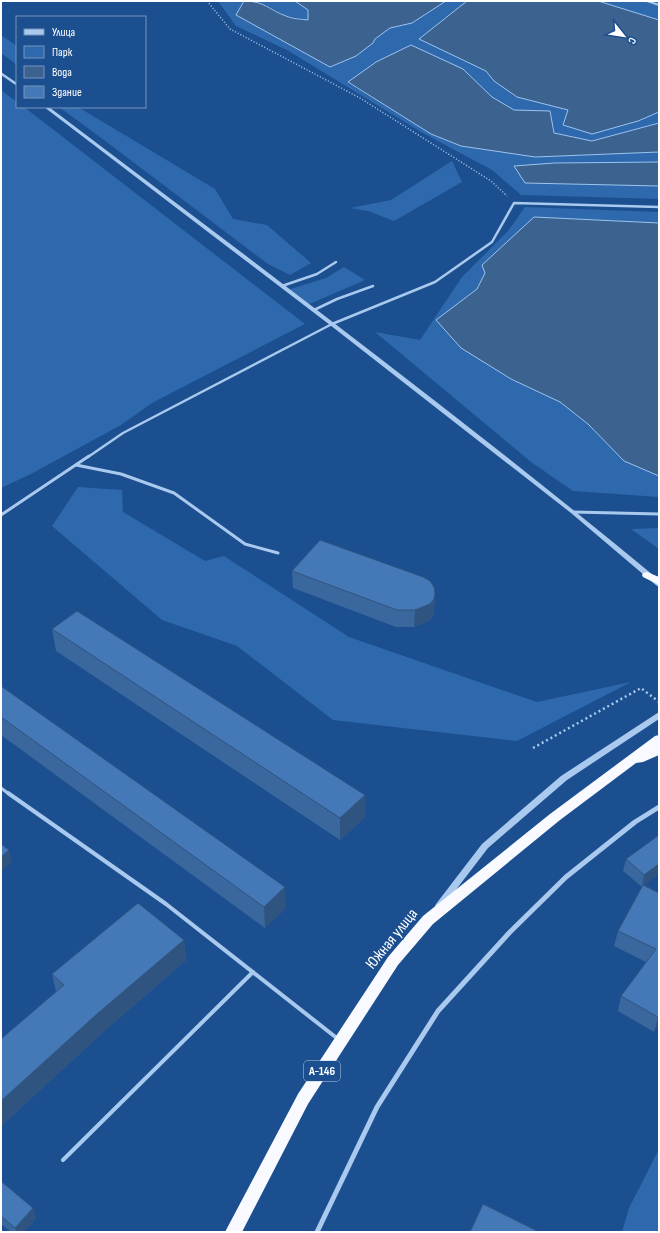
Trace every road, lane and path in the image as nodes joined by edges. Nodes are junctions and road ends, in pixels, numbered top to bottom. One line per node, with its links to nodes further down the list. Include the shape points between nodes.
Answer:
1 (207, 1): 7 (path, via 230,29 360,98 491,181)
2 (647, 1): 3 (lane)
3 (659, 5)
4 (1, 73): 5 (street)
5 (16, 84)
6 (47, 108): 10 (street)
7 (514, 203): 8 (lane); 13 (lane, via 492,242 435,282)
8 (659, 207)
9 (336, 262): 10 (lane, via 317,274)
10 (282, 286): 12 (street)
11 (373, 286): 12 (lane)
12 (314, 310): 13 (street)
13 (332, 324): 14 (lane, via 123,433); 15 (street)
14 (76, 465): 17 (lane); 18 (lane, via 121,474 174,493 245,544)
15 (573, 512): 16 (lane); 19 (street)
16 (659, 514)
17 (1, 515)
18 (278, 554)
19 (647, 575): 20 (highway)
20 (659, 583)
21 (659, 702): 24 (path, via 641,688)
22 (659, 715): 29 (street, via 564,778 485,846)
23 (659, 738): 26 (highway, Южная улица / А-146)
24 (533, 748)
25 (659, 750): 26 (highway)
26 (621, 768): 29 (highway, Южная улица / А-146, via 555,817)
27 (1, 788): 30 (lane, via 166,904)
28 (659, 807): 34 (street, via 635,822 566,877 510,932 438,1011 377,1107)
29 (428, 920): 31 (highway, Южная улица / А-146, via 393,961)
30 (253, 972): 31 (lane); 32 (lane)
31 (340, 1042): 33 (highway, Южная улица / А-146, via 303,1099)
32 (63, 1160)
33 (233, 1232)
34 (317, 1232)

